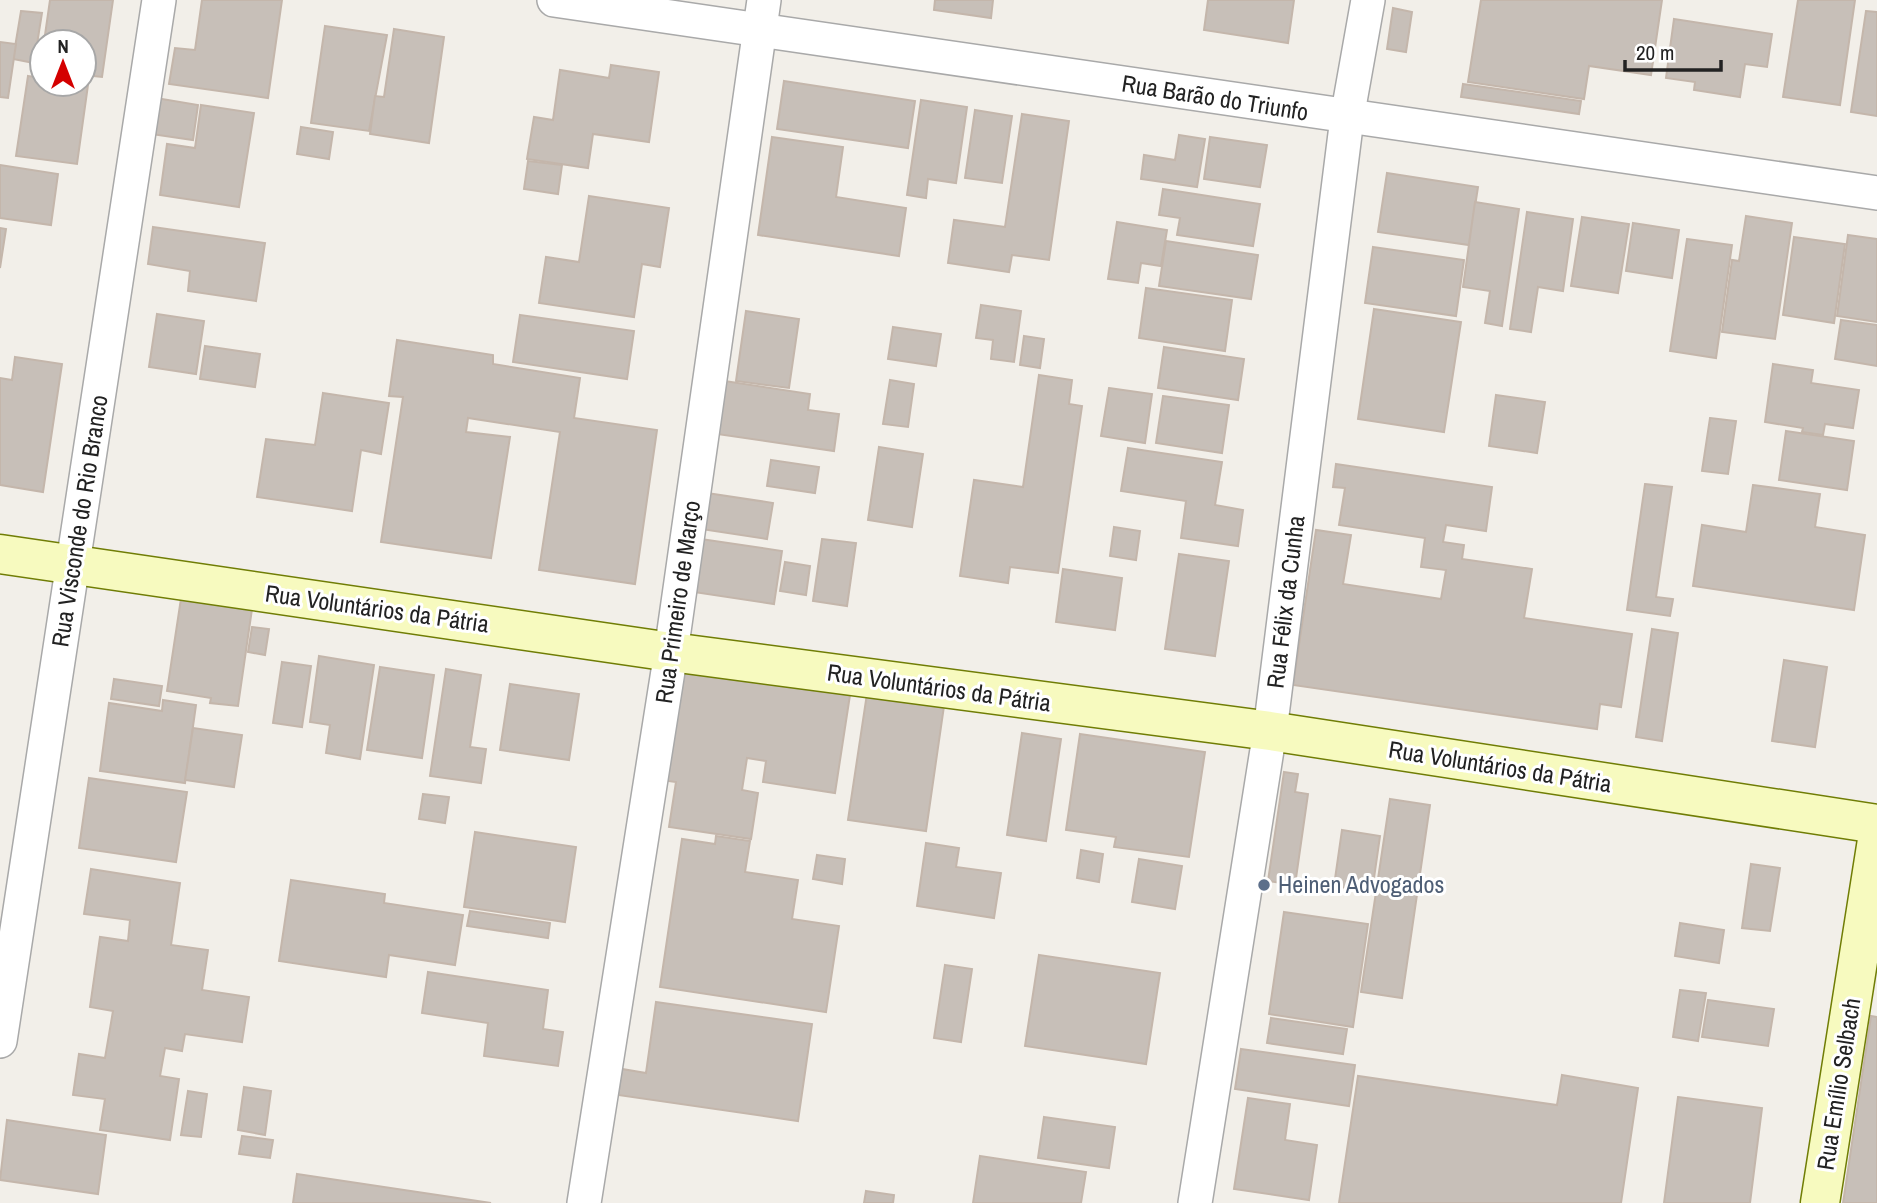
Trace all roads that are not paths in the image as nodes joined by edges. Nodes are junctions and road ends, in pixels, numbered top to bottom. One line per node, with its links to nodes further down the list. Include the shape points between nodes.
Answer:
1 (159, 0): 8 (street, Rua Visconde do Rio Branco)
2 (554, 0): 4 (street, Rua Barão do Triunfo)
3 (1367, 0): 5 (street, Rua Félix da Cunha)
4 (762, 15): 5 (street, Rua Barão do Triunfo); 9 (street, Rua Primeiro de Março)
5 (1347, 118): 6 (street, Rua Barão do Triunfo); 10 (street, Rua Félix da Cunha)
6 (1877, 193)
7 (0, 554): 8 (main road, Rua Voluntários da Pátria)
8 (74, 564): 9 (main road, Rua Voluntários da Pátria); 13 (street, Rua Visconde do Rio Branco)
9 (671, 652): 10 (main road, Rua Voluntários da Pátria); 14 (street, Rua Primeiro de Março)
10 (1270, 732): 11 (main road, Rua Voluntários da Pátria); 15 (street, Rua Félix da Cunha)
11 (1877, 824)
12 (1877, 840): 16 (main road, Rua Emílio Selbach)
13 (0, 1041)
14 (584, 1203)
15 (1195, 1203)
16 (1820, 1203)

